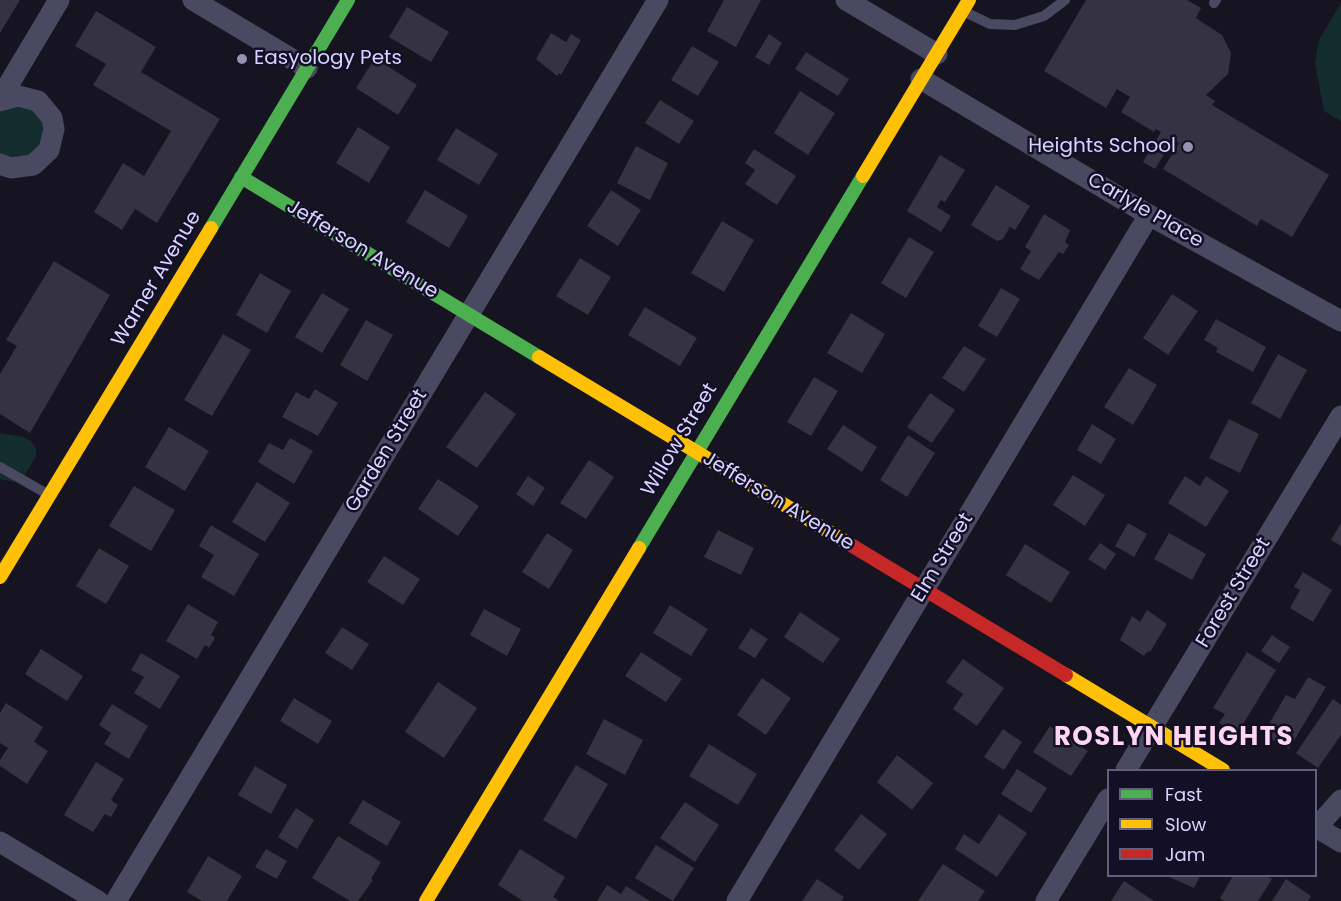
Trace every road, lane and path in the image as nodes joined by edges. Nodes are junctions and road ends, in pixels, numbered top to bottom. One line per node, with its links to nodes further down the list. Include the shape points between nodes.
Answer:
1 (59, 0): 11 (street)
2 (193, 0): 9 (street)
3 (348, 0): 9 (street, Warner Avenue)
4 (658, 0): 15 (street, Garden Street)
5 (846, 0): 8 (street)
6 (1065, 0): 7 (lane, via 1044,16 1015,25 990,24)
7 (966, 5): 8 (street, Willow Street)
8 (937, 54): 10 (street, Willow Street)
9 (307, 68): 13 (street, Warner Avenue)
10 (921, 79): 14 (street, Carlyle Place); 18 (street, Willow Street)
11 (0, 100): 12 (street, via 18,96 38,102 52,118 54,129 49,150 33,165 11,168)
12 (0, 164)
13 (241, 177): 15 (street, Jefferson Avenue); 20 (street, Warner Avenue)
14 (1149, 215): 16 (street, Carlyle Place); 22 (street, Elm Street)
15 (469, 315): 18 (street, Jefferson Avenue); 33 (street, Garden Street)
16 (1341, 321)
17 (1341, 416): 23 (street, Forest Street)
18 (696, 452): 22 (street, Jefferson Avenue); 34 (street, Willow Street)
19 (0, 466): 20 (lane)
20 (49, 496): 21 (street, Warner Avenue)
21 (0, 578)
22 (924, 590): 23 (street, Jefferson Avenue); 35 (street, Elm Street)
23 (1152, 728): 24 (street, Forest Street); 25 (street, Jefferson Avenue)
24 (1127, 769)
25 (1220, 769)
26 (1341, 800): 28 (street)
27 (1107, 801): 36 (street)
28 (1317, 826)
29 (1317, 828): 31 (street)
30 (0, 842): 32 (street)
31 (1341, 842)
32 (98, 901)
33 (116, 901)
34 (426, 901)
35 (737, 901)
36 (1046, 901)

